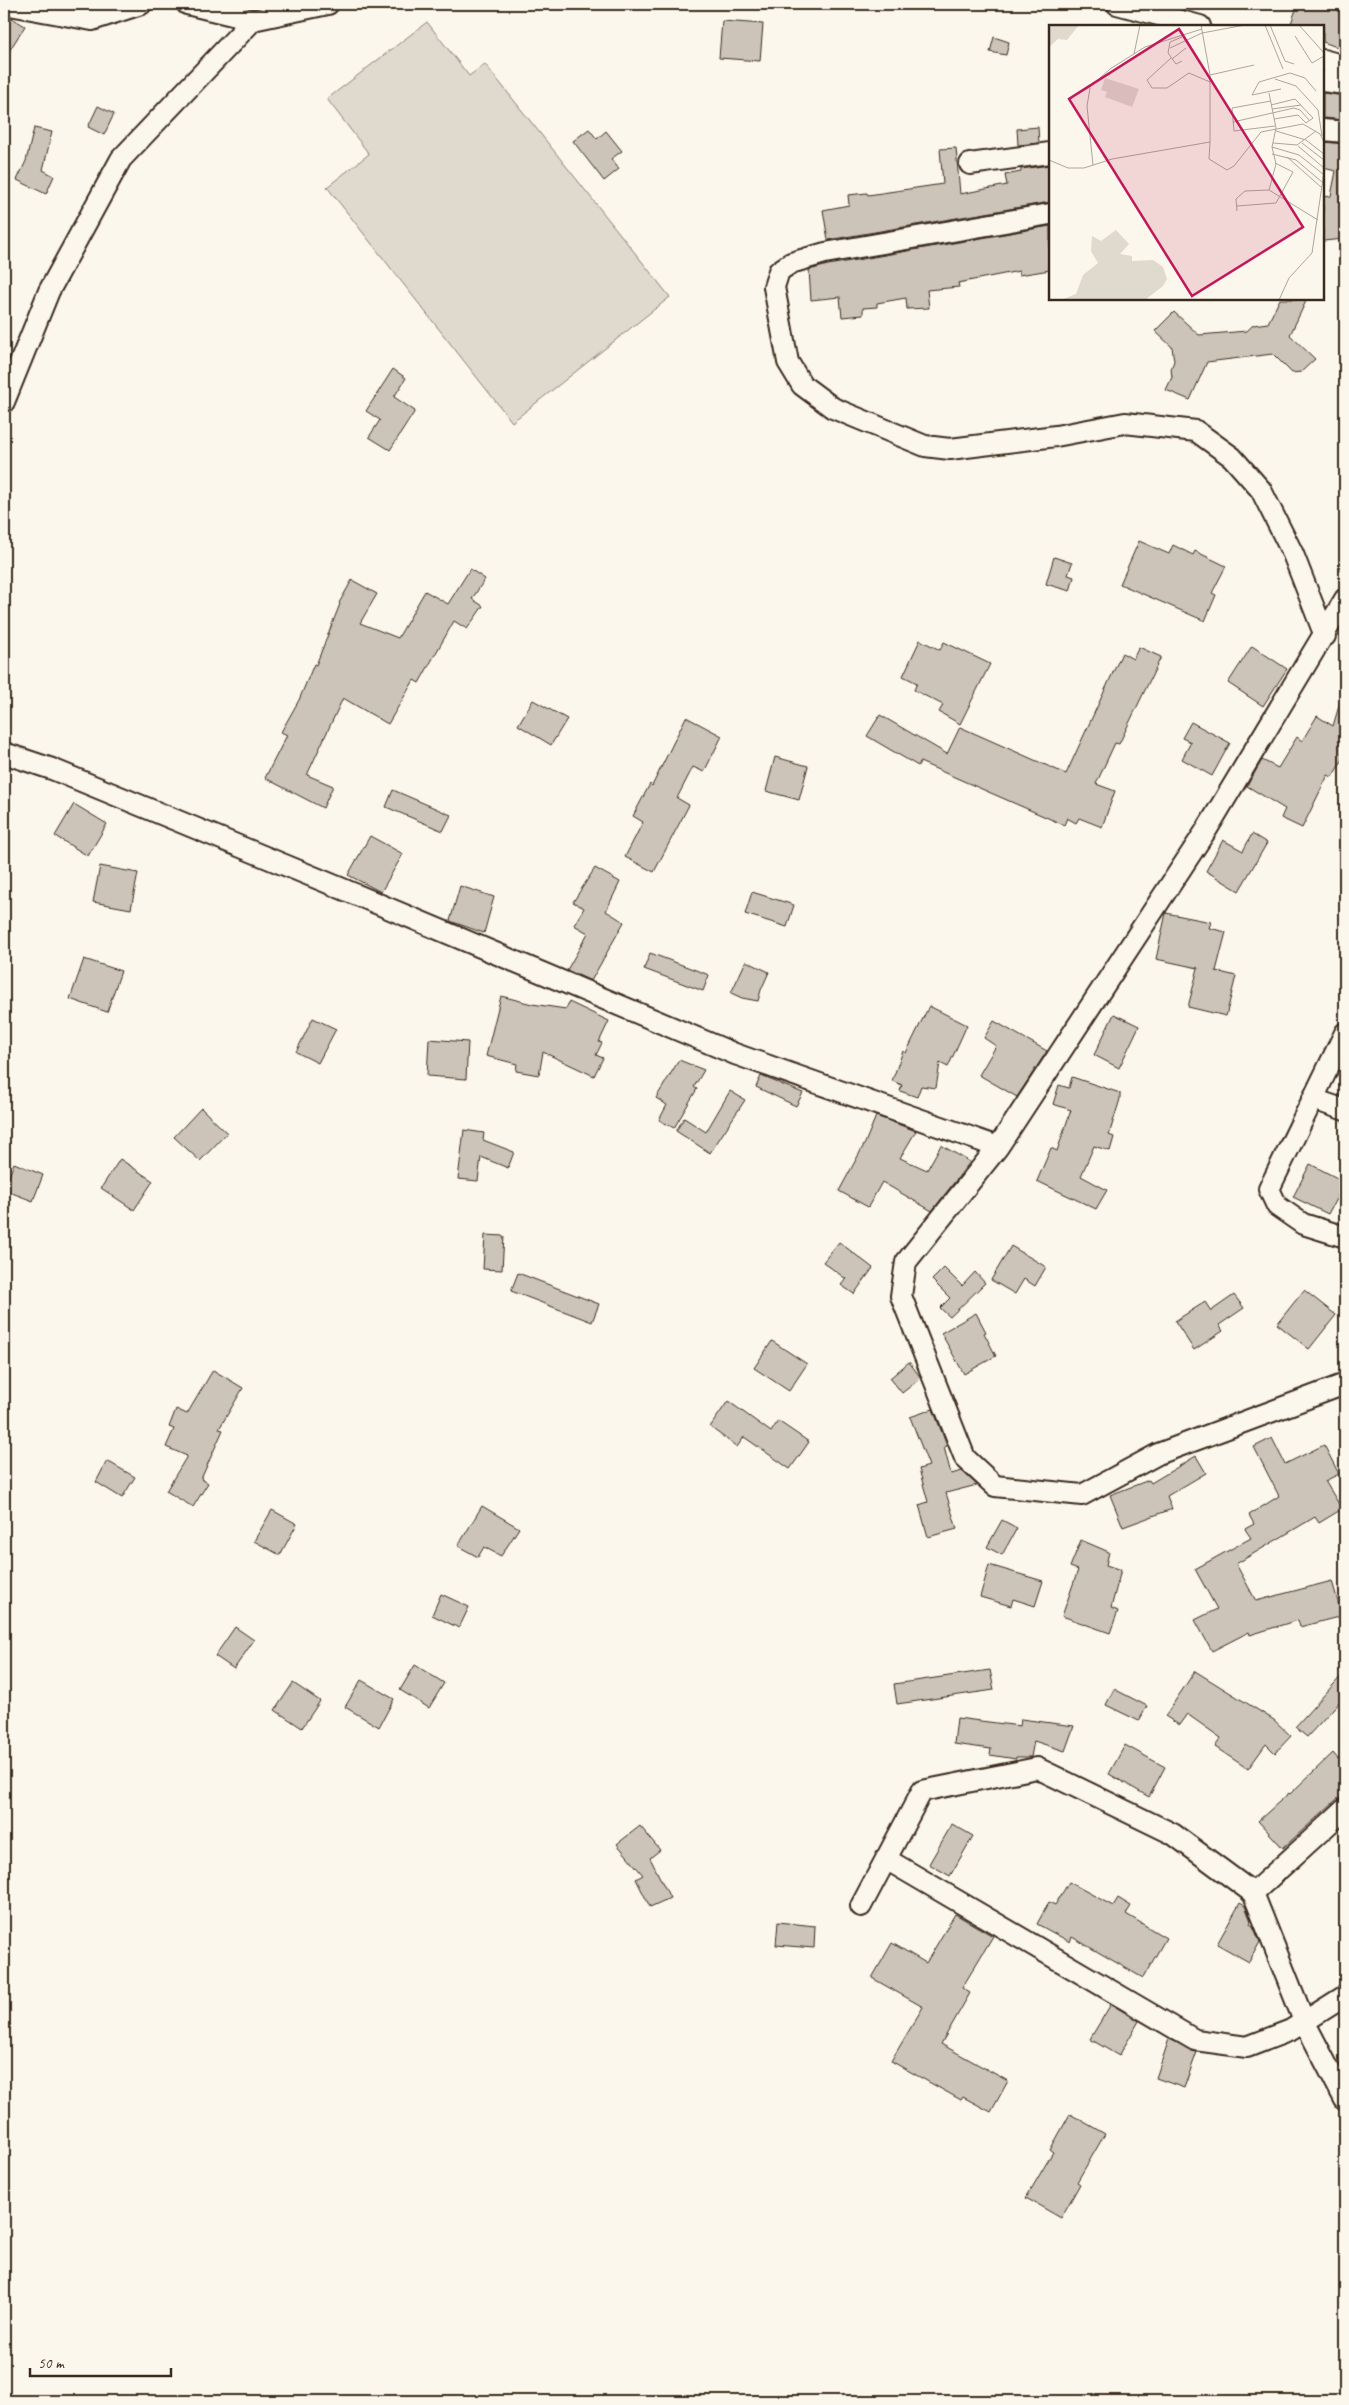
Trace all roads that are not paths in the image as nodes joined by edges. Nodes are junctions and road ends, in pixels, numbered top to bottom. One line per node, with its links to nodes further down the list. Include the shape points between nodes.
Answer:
1 (4, 4): 2 (street, via 92,20)
2 (141, 4)
3 (187, 4): 6 (street)
4 (328, 4): 6 (street)
5 (1117, 4): 7 (street)
6 (253, 20): 17 (street, via 121,159 49,291)
7 (1196, 25)
8 (1324, 60): 9 (street)
9 (1345, 66)
10 (1324, 81): 11 (street)
11 (1345, 84)
12 (1324, 130): 13 (street)
13 (1345, 132)
14 (1049, 153): 15 (street)
15 (970, 164)
16 (1049, 214): 19 (street, via 825,253 791,263 779,271 774,287 788,362 802,385 833,408 925,446 950,449 1125,423 1196,431 1232,457 1261,490 1293,554)
17 (4, 402)
18 (1345, 599): 19 (street)
19 (1325, 636): 24 (street, via 1207,830)
20 (4, 753): 24 (street, via 52,769 735,1054)
21 (1345, 1033): 22 (street)
22 (1313, 1099): 23 (street); 25 (street, via 1269,1189 1277,1206 1303,1224)
23 (1345, 1110)
24 (998, 1147): 26 (street, via 906,1262 901,1296 965,1458 996,1486 1082,1495 1158,1454)
25 (1345, 1237)
26 (1345, 1384)
27 (1345, 1810): 29 (street)
28 (886, 1859): 29 (street, via 922,1791 1037,1768 1173,1834); 30 (street); 32 (street, via 1195,2040 1247,2047 1291,2030)
29 (1253, 1893): 32 (street)
30 (861, 1906)
31 (1345, 1996): 32 (street)
32 (1304, 2021): 33 (street)
33 (1345, 2100)

